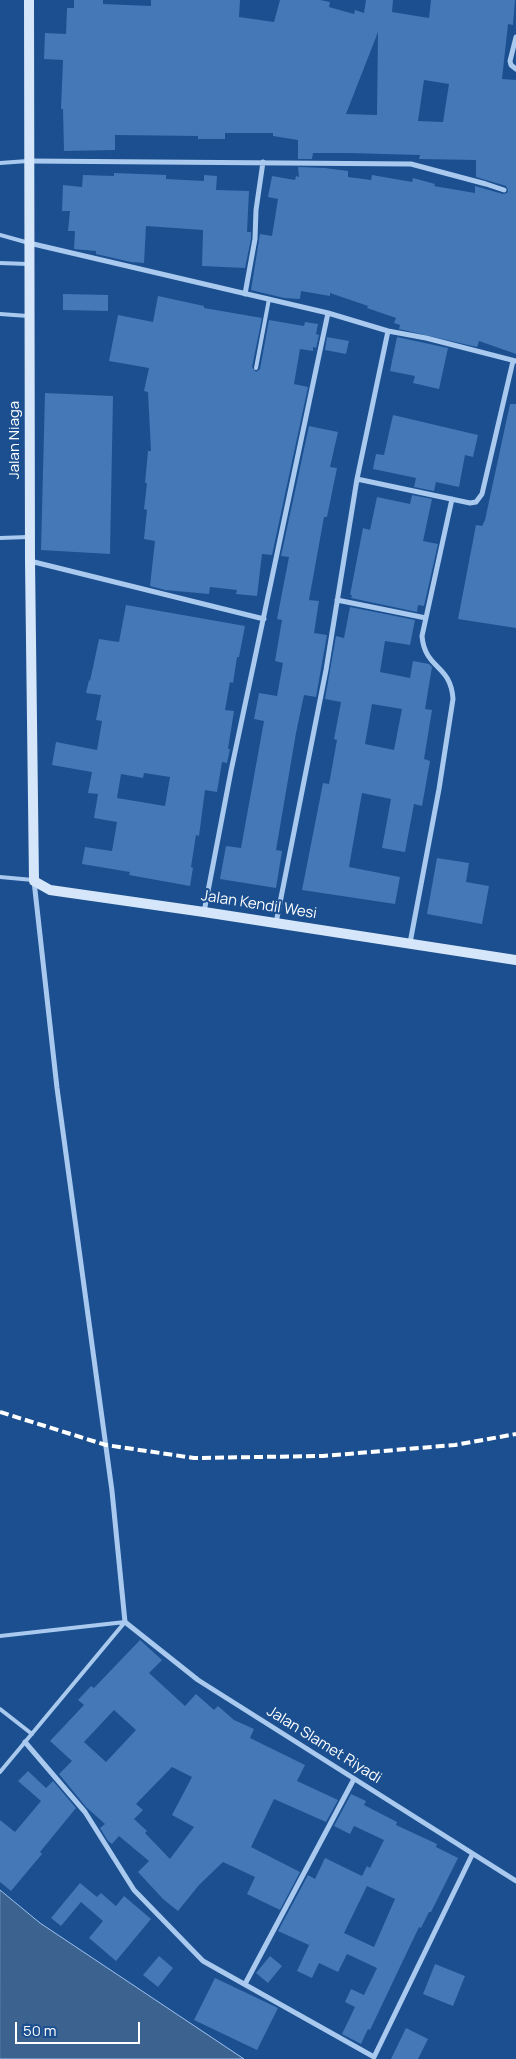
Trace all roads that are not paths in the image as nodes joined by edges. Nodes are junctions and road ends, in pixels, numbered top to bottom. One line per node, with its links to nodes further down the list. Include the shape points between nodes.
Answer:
1 (29, 0): 4 (main road, Jalan Niaga)
2 (516, 36): 3 (street, via 510,61)
3 (516, 68)
4 (28, 161): 5 (street); 6 (lane); 9 (main road, Jalan Niaga)
5 (263, 162): 7 (street, via 411,164); 12 (street, via 256,210 256,239)
6 (0, 163)
7 (504, 190)
8 (0, 235): 9 (lane)
9 (29, 242): 11 (main road, Jalan Niaga); 12 (street)
10 (0, 263): 11 (lane)
11 (30, 264): 16 (main road, Jalan Niaga)
12 (245, 294): 13 (street)
13 (269, 299): 14 (street); 19 (lane)
14 (328, 313): 17 (street); 27 (street)
15 (0, 314): 16 (lane)
16 (30, 316): 22 (main road, Jalan Niaga)
17 (388, 331): 18 (street); 20 (street)
18 (515, 361): 21 (street, via 482,494 476,502)
19 (256, 368)
20 (356, 478): 21 (street); 25 (street)
21 (452, 499): 26 (street)
22 (30, 536): 23 (lane); 24 (main road, Jalan Niaga)
23 (0, 538)
24 (30, 561): 27 (street); 29 (main road, Jalan Niaga)
25 (337, 600): 26 (street); 31 (street)
26 (426, 618): 32 (street, via 423,649 446,674 452,685 453,699)
27 (264, 619): 30 (street)
28 (0, 877): 29 (lane, Jalan Kendil Wesi)
29 (34, 881): 30 (main road, Jalan Kendil Wesi, via 50,890); 34 (street, via 57,1088 112,1491)
30 (204, 912): 31 (main road, Jalan Kendil Wesi)
31 (276, 923): 32 (main road, Jalan Kendil Wesi)
32 (410, 944): 33 (main road, Jalan Kendil Wesi)
33 (516, 960)
34 (125, 1622): 35 (lane); 37 (lane); 40 (street, Jalan Slamet Riyadi, via 198,1680)
35 (0, 1636)
36 (0, 1709): 37 (lane)
37 (32, 1734): 38 (lane)
38 (25, 1742): 39 (lane); 43 (street, via 85,1812 134,1890 203,1961)
39 (0, 1772)
40 (354, 1779): 41 (street, Jalan Slamet Riyadi); 43 (street)
41 (472, 1855): 42 (street, Jalan Slamet Riyadi); 44 (street)
42 (516, 1881)
43 (245, 1984): 44 (street)
44 (374, 2058)

